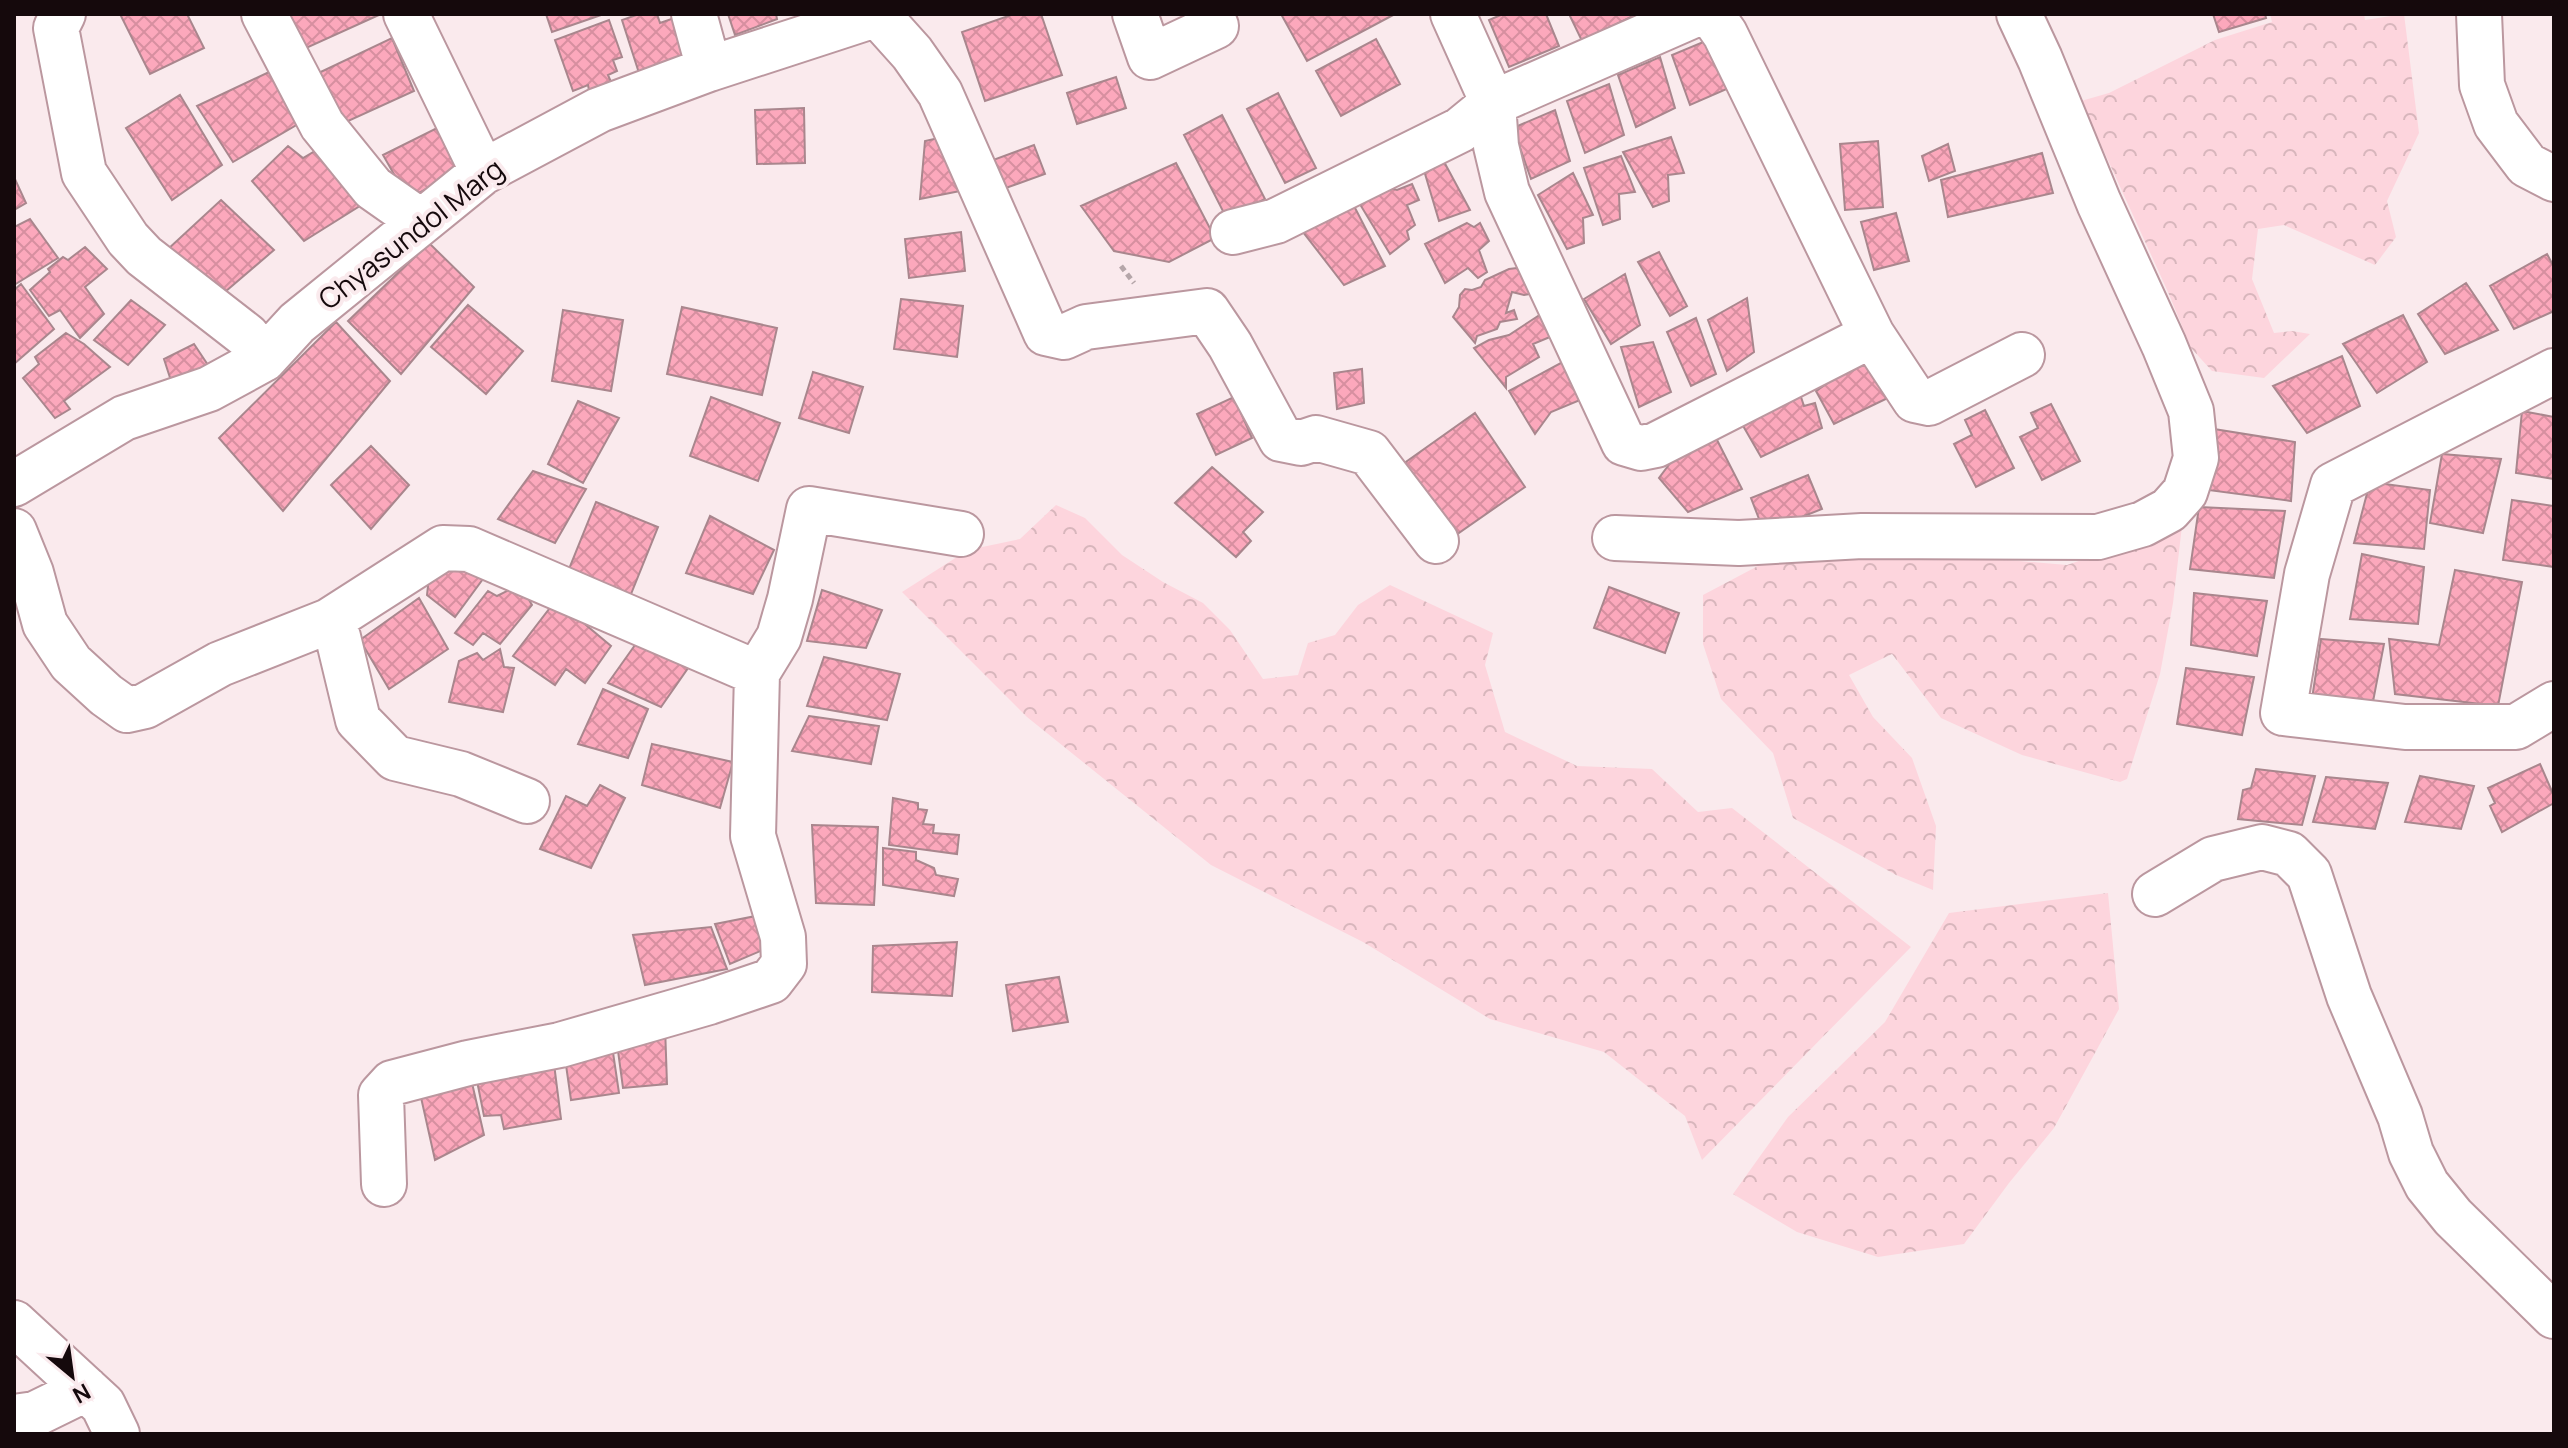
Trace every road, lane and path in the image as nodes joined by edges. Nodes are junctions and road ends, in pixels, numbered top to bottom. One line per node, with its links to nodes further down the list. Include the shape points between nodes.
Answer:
1 (63, 14): 20 (street, via 56,28 84,173 144,256 247,336)
2 (264, 14): 16 (street, via 322,125 373,188)
3 (406, 14): 14 (street)
4 (694, 14): 12 (street)
5 (878, 14): 12 (street, Chyasundol Marg); 26 (street, via 940,93 1046,333 1064,337 1086,327 1207,311 1281,439 1301,443 1316,438 1369,453)
6 (1135, 14): 11 (street, via 1150,57)
7 (1453, 14): 13 (street)
8 (1698, 14): 13 (street); 18 (street, via 1713,17 1725,34)
9 (2019, 14): 25 (street, via 2191,411 2196,458 2185,492 2169,510 2143,524 2098,537 1862,536 1739,543)
10 (2479, 14): 15 (street, via 2482,85 2496,124 2527,165)
11 (1216, 26)
12 (709, 69): 14 (street, Chyasundol Marg, via 599,110)
13 (1493, 103): 17 (street, via 1460,130 1276,221); 18 (street, via 1507,192 1624,443 1656,445)
14 (483, 172): 16 (street, Chyasundol Marg)
15 (2554, 179)
16 (420, 221): 20 (street, Chyasundol Marg, via 297,323)
17 (1233, 232)
18 (1872, 335): 19 (street, via 1915,400 1929,403)
19 (2022, 355)
20 (264, 359): 22 (street, Chyasundol Marg, via 209,389 124,418)
21 (2554, 371): 29 (street, via 2333,485 2307,574 2283,713 2405,727 2516,727)
22 (19, 471)
23 (14, 531): 27 (street, via 45,624 71,663 127,710 145,706 220,664)
24 (961, 534): 28 (street, via 809,509 779,637)
25 (1615, 538)
26 (1436, 541)
27 (329, 621): 28 (street, via 443,548 469,549); 30 (street, via 338,637 358,720 395,758 461,774)
28 (757, 673): 32 (street, via 753,836 783,937 784,964 771,981 709,1002 560,1045 392,1083 381,1095)
29 (2554, 704)
30 (527, 801)
31 (2155, 894): 33 (street, via 2213,859 2262,847 2289,854 2309,874 2349,996 2427,1185)
32 (384, 1184)
33 (2554, 1316)
34 (14, 1323): 35 (street)
35 (86, 1389): 36 (street, via 35,1414); 37 (street, via 103,1405)
36 (14, 1417)
37 (117, 1434)

